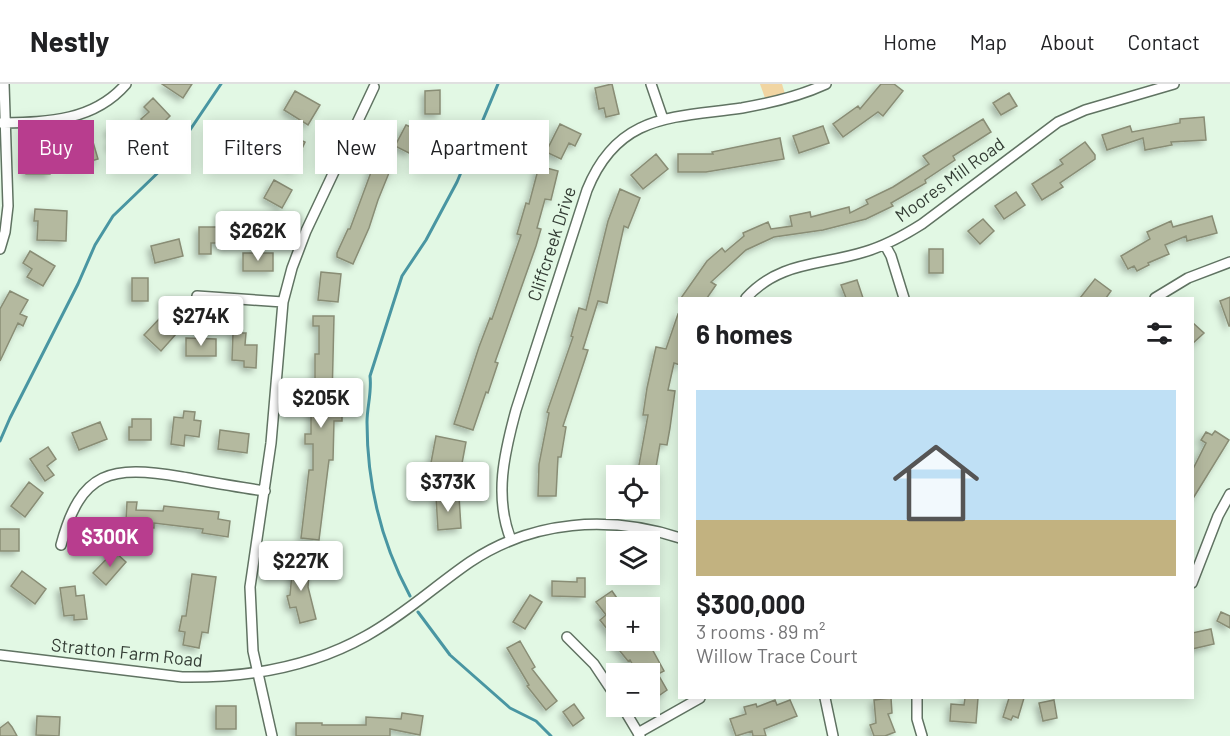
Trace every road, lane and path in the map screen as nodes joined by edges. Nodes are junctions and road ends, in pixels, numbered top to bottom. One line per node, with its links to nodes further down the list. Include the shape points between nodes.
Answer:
1 (4, 84): 8 (street)
2 (126, 84): 8 (street, via 104,103 72,118)
3 (651, 84): 7 (street)
4 (826, 84): 7 (street, Cliffcreek Drive, via 762,104)
5 (1174, 84): 9 (street, Moores Mill Road, via 1058,122 922,224)
6 (374, 87): 16 (street, via 306,231)
7 (663, 118): 20 (street, Cliffcreek Drive, via 620,141 603,159 587,190 506,445 501,506)
8 (3, 123): 10 (street, via 8,206)
9 (885, 244): 13 (street, Moores Mill Road, via 786,270); 14 (street)
10 (0, 249)
11 (1230, 262): 15 (street, via 1188,278)
12 (197, 296): 16 (street)
13 (747, 297)
14 (903, 297)
15 (1157, 297)
16 (283, 302): 17 (street)
17 (265, 491): 21 (street, via 150,472 117,473 97,482 74,505); 25 (street, via 249,587 250,628)
18 (1230, 494): 22 (street)
19 (678, 537): 20 (street, Stratton Farm Road, via 638,527 584,524)
20 (511, 540): 25 (street, Stratton Farm Road, via 470,563 366,636 319,657)
21 (61, 545)
22 (1194, 578)
23 (567, 637): 26 (street)
24 (0, 655): 25 (street, Stratton Farm Road, via 182,677)
25 (258, 672): 32 (street)
26 (606, 682)
27 (698, 699): 31 (street)
28 (825, 699): 33 (street)
29 (917, 699): 34 (street)
30 (628, 717): 31 (street)
31 (639, 735)
32 (272, 736)
33 (833, 736)
34 (922, 736)

